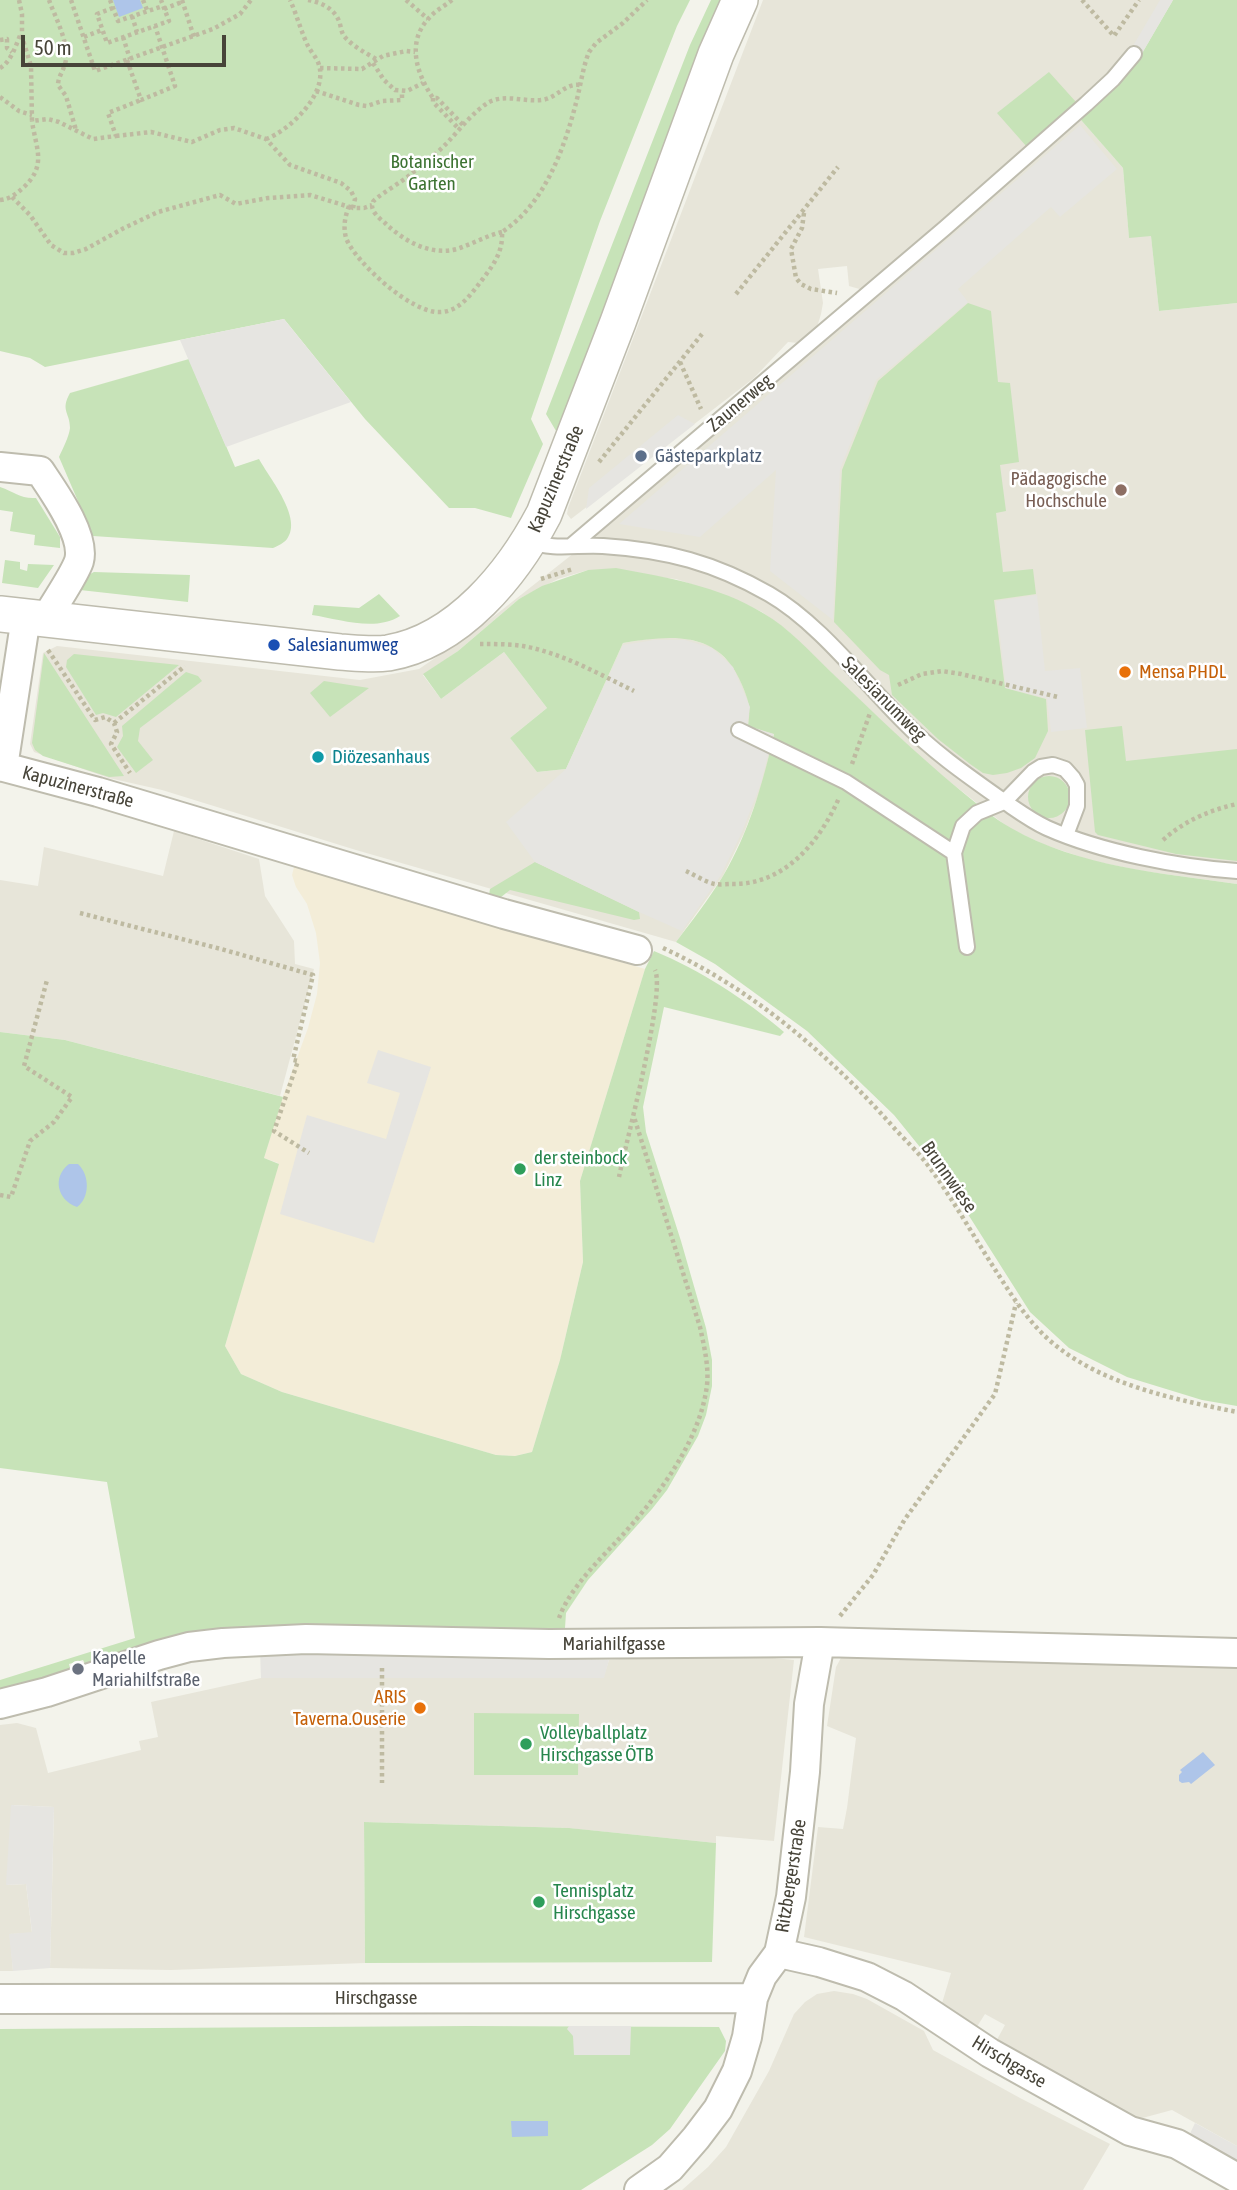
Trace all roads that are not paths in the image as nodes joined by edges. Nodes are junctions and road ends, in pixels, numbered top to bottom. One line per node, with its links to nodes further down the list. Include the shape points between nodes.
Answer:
1 (740, 0): 4 (street, Kapuzinerstraße, via 555,487)
2 (1134, 54): 5 (lane, Zaunerweg, via 1086,104 945,228)
3 (0, 467): 6 (street, via 40,471 80,544 76,568)
4 (530, 541): 5 (lane, Salesianumweg); 6 (street, Kapuzinerstraße, via 502,579 457,621 418,645 388,653)
5 (572, 545): 9 (lane, Salesianumweg, via 685,557 771,595 803,617 905,724)
6 (34, 628): 8 (street)
7 (739, 730): 11 (lane, via 846,782)
8 (1, 767): 14 (street, Kapuzinerstraße)
9 (1004, 802): 10 (lane, Salesianumweg); 10 (lane, via 1041,767 1065,769 1077,785 1078,796); 11 (lane, via 977,813 963,826)
10 (1066, 835): 12 (lane, Salesianumweg, via 1195,868)
11 (954, 853): 13 (lane)
12 (1237, 872)
13 (967, 947)
14 (637, 950)
15 (820, 1642): 16 (street, Mariahilfgasse); 17 (street, Mariahilfgasse, via 550,1644 306,1639 223,1643 159,1655); 18 (street, Ritzbergerstraße, via 809,1704 791,1897)
16 (1237, 1653)
17 (0, 1704)
18 (779, 1954): 19 (street, Ritzbergerstraße); 21 (street, Hirschgasse, via 867,1977 1130,2131 1177,2144)
19 (753, 1998): 20 (street, Hirschgasse); 22 (street, Ritzbergerstraße, via 737,2071 718,2109 670,2168)
20 (0, 1999)
21 (1237, 2178)
22 (639, 2190)

